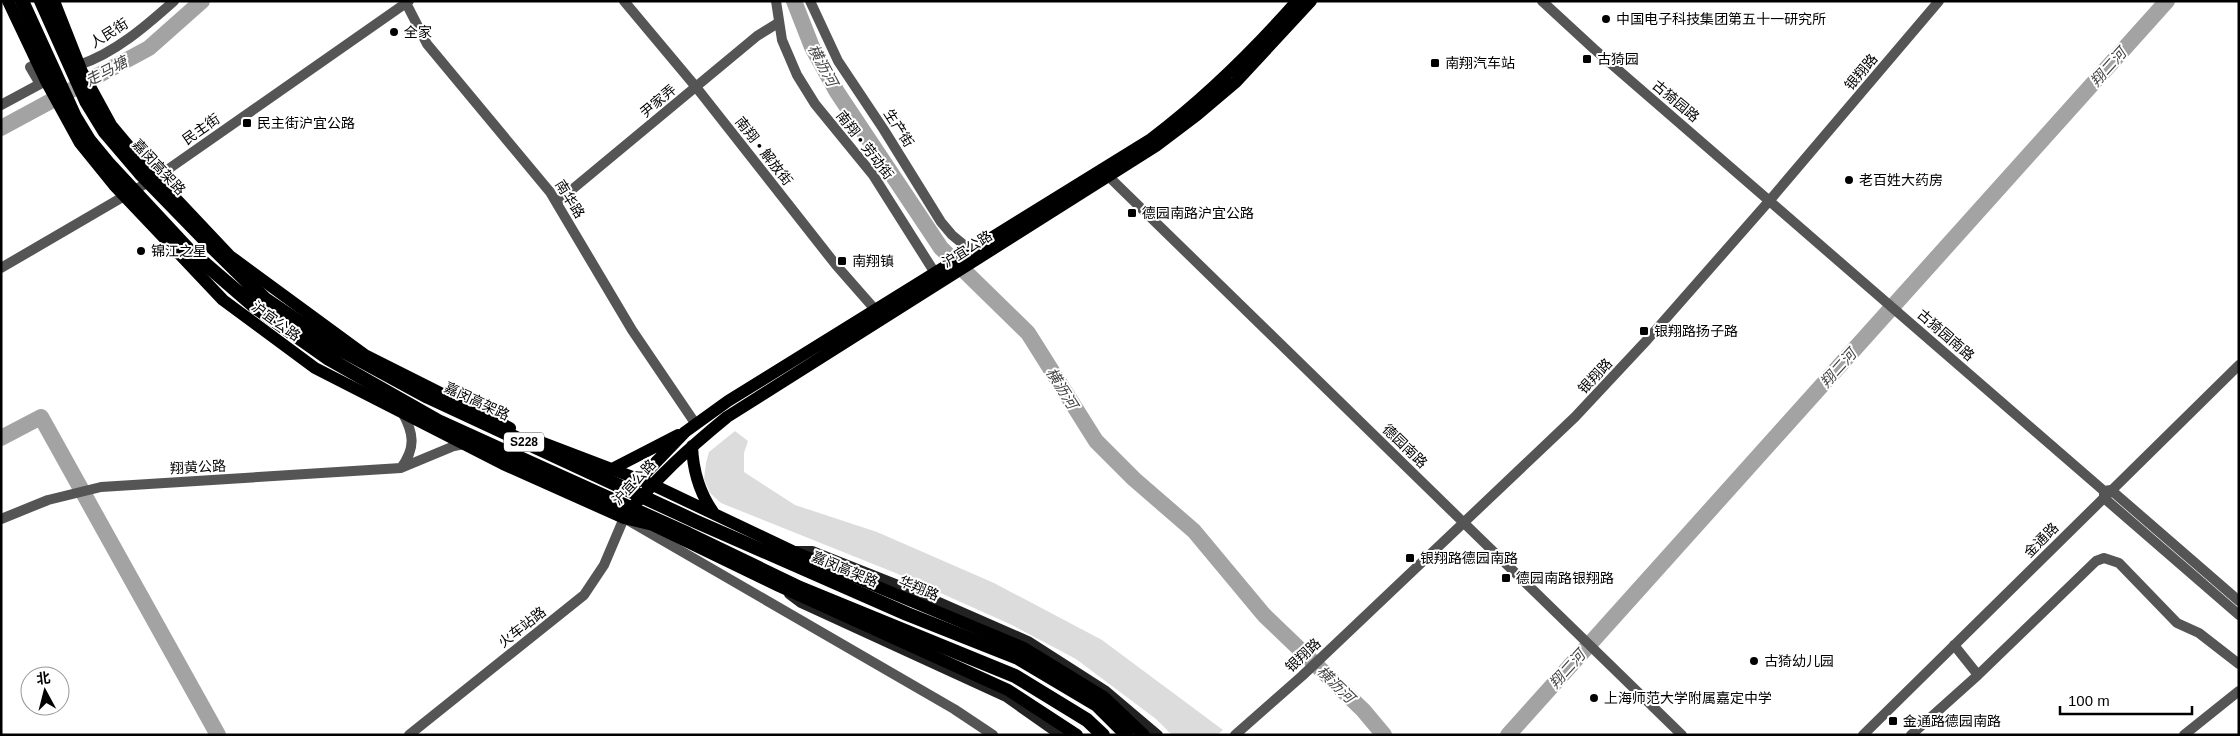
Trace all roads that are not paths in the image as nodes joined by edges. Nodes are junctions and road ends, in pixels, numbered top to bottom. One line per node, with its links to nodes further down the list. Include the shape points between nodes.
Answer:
1 (8, 1): 16 (main road, 沪宜公路)
2 (22, 1): 55 (highway, S228, via 75,117 108,163 193,253 254,307 329,359 440,422 800,588 1015,676 1087,720)
3 (42, 1): 56 (highway, 嘉闵高架路 / S228, via 86,101 105,132 265,299 336,347 428,397 705,526 907,614 1018,658 1097,705)
4 (54, 1): 15 (main road, 沪宜公路)
5 (174, 1): 15 (street, 人民街, via 133,35)
6 (624, 1): 17 (street, 南翔 • 解放街)
7 (776, 1): 14 (street, 南翔 • 劳动街)
8 (810, 1): 24 (street, 生产街, via 838,61 941,222)
9 (1297, 1): 19 (main road, 沪宜公路, via 1241,62 1192,108)
10 (1310, 1): 19 (main road, 沪宜公路, via 1271,46 1223,93 1156,146)
11 (1542, 1): 22 (street, 古猗园路)
12 (1939, 1): 22 (street, 银翔路)
13 (407, 2): 20 (street, 民主街); 23 (street, 南华路, via 428,44)
14 (778, 22): 17 (street, 尹家弄); 26 (street, 南翔 • 劳动街, via 785,50 805,89 864,162)
15 (81, 68): 20 (main road, 沪宜公路, via 111,125)
16 (44, 86): 18 (street); 21 (main road, 沪宜公路, via 60,106 80,143)
17 (696, 87): 23 (street, 尹家弄); 27 (street, 南翔 • 解放街, via 836,265)
18 (1, 105)
19 (1105, 174): 24 (main road, 沪宜公路); 42 (street, 德园南路)
20 (157, 177): 21 (street, 民主街); 35 (main road, 沪宜公路, via 230,256 365,355 531,439)
21 (125, 197): 25 (street, 民主街); 29 (main road, 沪宜公路, via 223,300 315,368)
22 (1770, 200): 37 (street, 古猗园南路); 42 (street, 银翔路, via 1575,417)
23 (557, 202): 30 (street, 南华路, via 627,322)
24 (971, 257): 26 (main road, 沪宜公路)
25 (1, 268)
26 (943, 272): 27 (main road, 沪宜公路)
27 (879, 314): 30 (main road, 沪宜公路); 33 (main road, 沪宜公路, via 727,417)
28 (2239, 365): 37 (street, 金通路)
29 (402, 412): 32 (main road, 沪宜公路); 34 (street, via 410,427 411,446 410,456)
30 (695, 423): 31 (main road, 沪宜公路)
31 (685, 432): 35 (main road); 36 (main road, 沪宜公路)
32 (464, 444): 34 (street, 翔黄公路); 38 (main road, 沪宜公路)
33 (692, 446): 36 (main road, 沪宜公路); 39 (main road, via 702,497)
34 (401, 468): 41 (street, 翔黄公路, via 117,485 71,493)
35 (612, 469): 36 (main road, 沪宜公路)
36 (645, 482): 38 (main road); 39 (main road, 华翔路); 40 (main road, 沪宜公路)
37 (2106, 493): 45 (street, 古猗园南路); 46 (street, 古猗园南路); 47 (street, 金通路)
38 (606, 510): 40 (main road, 沪宜公路)
39 (715, 514): 43 (main road, 华翔路)
40 (624, 518): 44 (main road, via 653,526); 51 (street, 火车站路, via 604,565 584,595); 52 (street, via 954,709)
41 (1, 519)
42 (1464, 523): 59 (street, 银翔路); 60 (street, 德园南路)
43 (792, 551): 57 (main road, 华翔路, via 1024,648 1104,697); 58 (main road, via 812,551 1028,641 1106,691)
44 (779, 586): 53 (main road, via 801,603 1006,697); 54 (main road, via 1008,690)
45 (2239, 601)
46 (2239, 615)
47 (1954, 645): 49 (street); 61 (street, 金通路)
48 (2239, 664): 49 (street, via 2199,633 2177,623 2119,563 2104,558 2096,560)
49 (1978, 675): 62 (street)
50 (2239, 691): 63 (street)
51 (409, 735)
52 (993, 735)
53 (1060, 735)
54 (1077, 735)
55 (1103, 735)
56 (1127, 735)
57 (1144, 735)
58 (1158, 735)
59 (1235, 735)
60 (1682, 735)
61 (1863, 735)
62 (1911, 735)
63 (2184, 735)

